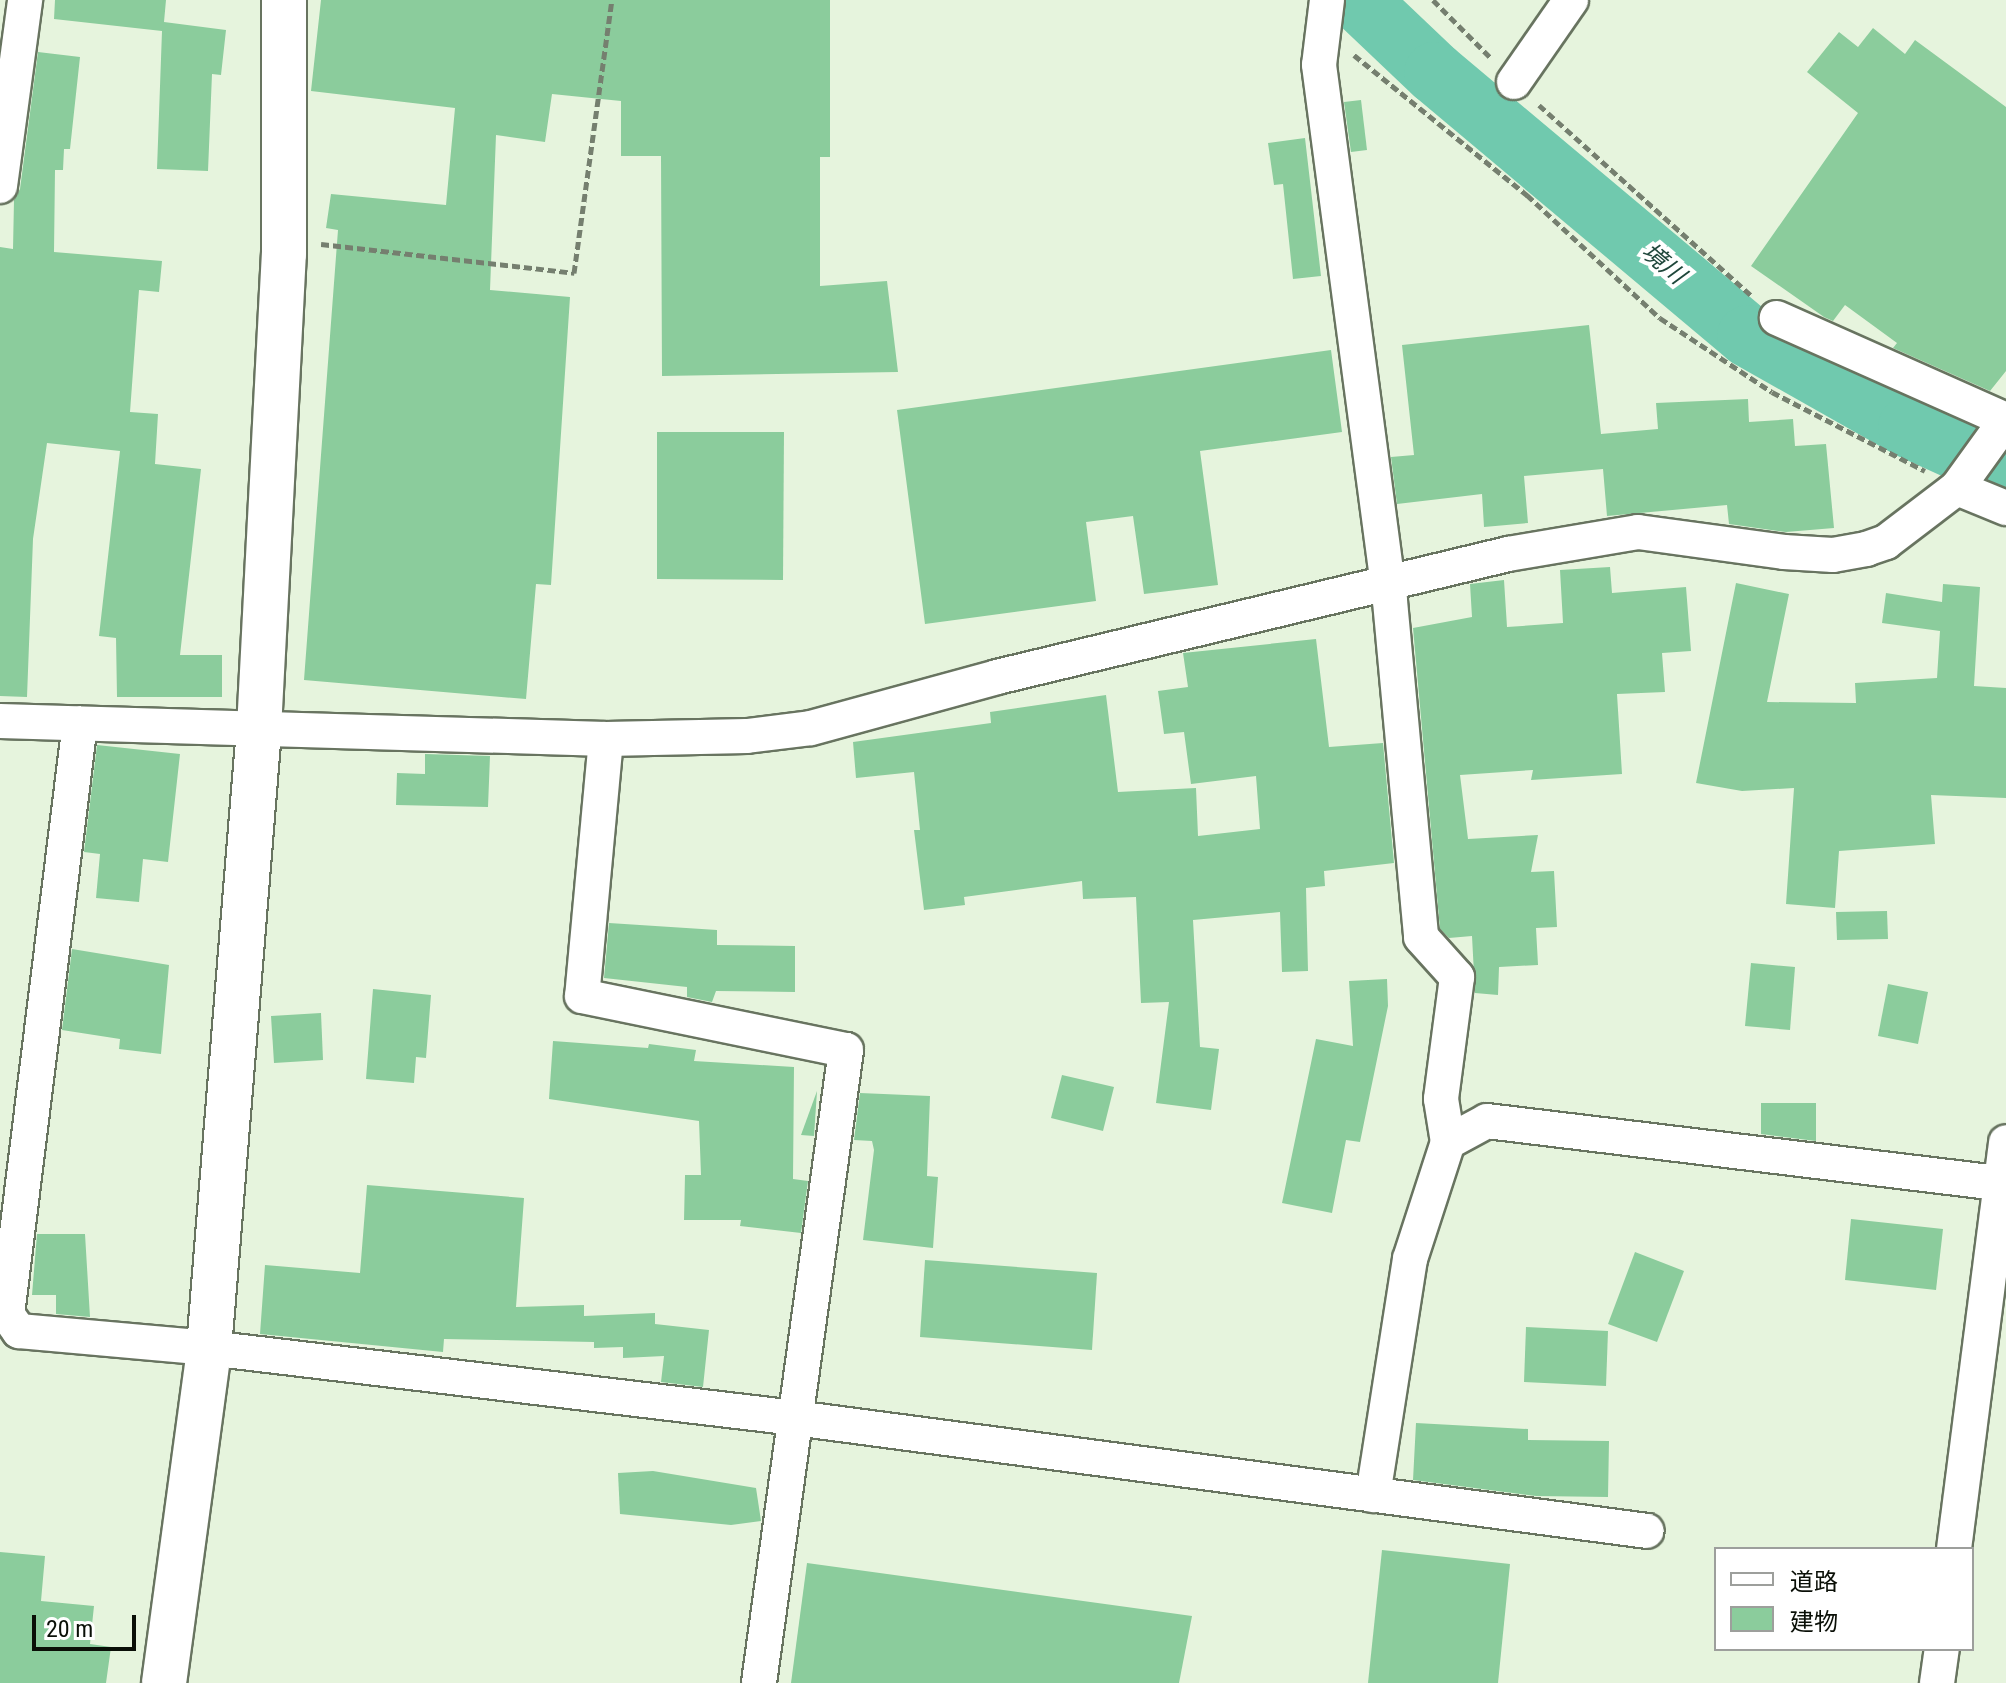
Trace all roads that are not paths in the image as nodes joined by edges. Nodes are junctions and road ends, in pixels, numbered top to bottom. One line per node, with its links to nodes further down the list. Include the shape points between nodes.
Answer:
1 (25, 0): 6 (street)
2 (284, 0): 13 (street, via 284,240)
3 (1571, 0): 5 (street)
4 (1324, 14): 10 (street, via 1319,65)
5 (1514, 82)
6 (0, 186)
7 (1777, 318): 8 (street, via 2006,420)
8 (1957, 488): 9 (street); 10 (street, via 1886,542 1849,553 1784,552 1638,532 1508,554)
9 (2006, 508)
10 (1388, 585): 14 (street, via 1011,673 811,728 747,736); 15 (street, via 1421,937 1457,977 1441,1099)
11 (0, 721): 12 (street)
12 (80, 723): 13 (street); 18 (street)
13 (259, 729): 14 (street); 19 (street)
14 (606, 739): 20 (street, via 582,996 846,1050)
15 (1448, 1142): 17 (street, via 1487,1121); 21 (street, via 1410,1259)
16 (2006, 1142): 17 (street)
17 (2003, 1183): 23 (street)
18 (4, 1313): 19 (street, via 19,1331)
19 (209, 1348): 20 (street); 25 (street)
20 (795, 1418): 21 (street); 26 (street)
21 (1373, 1495): 22 (street)
22 (1647, 1531)
23 (1954, 1547)
24 (1942, 1651): 27 (street)
25 (164, 1683)
26 (759, 1683)
27 (1937, 1683)

